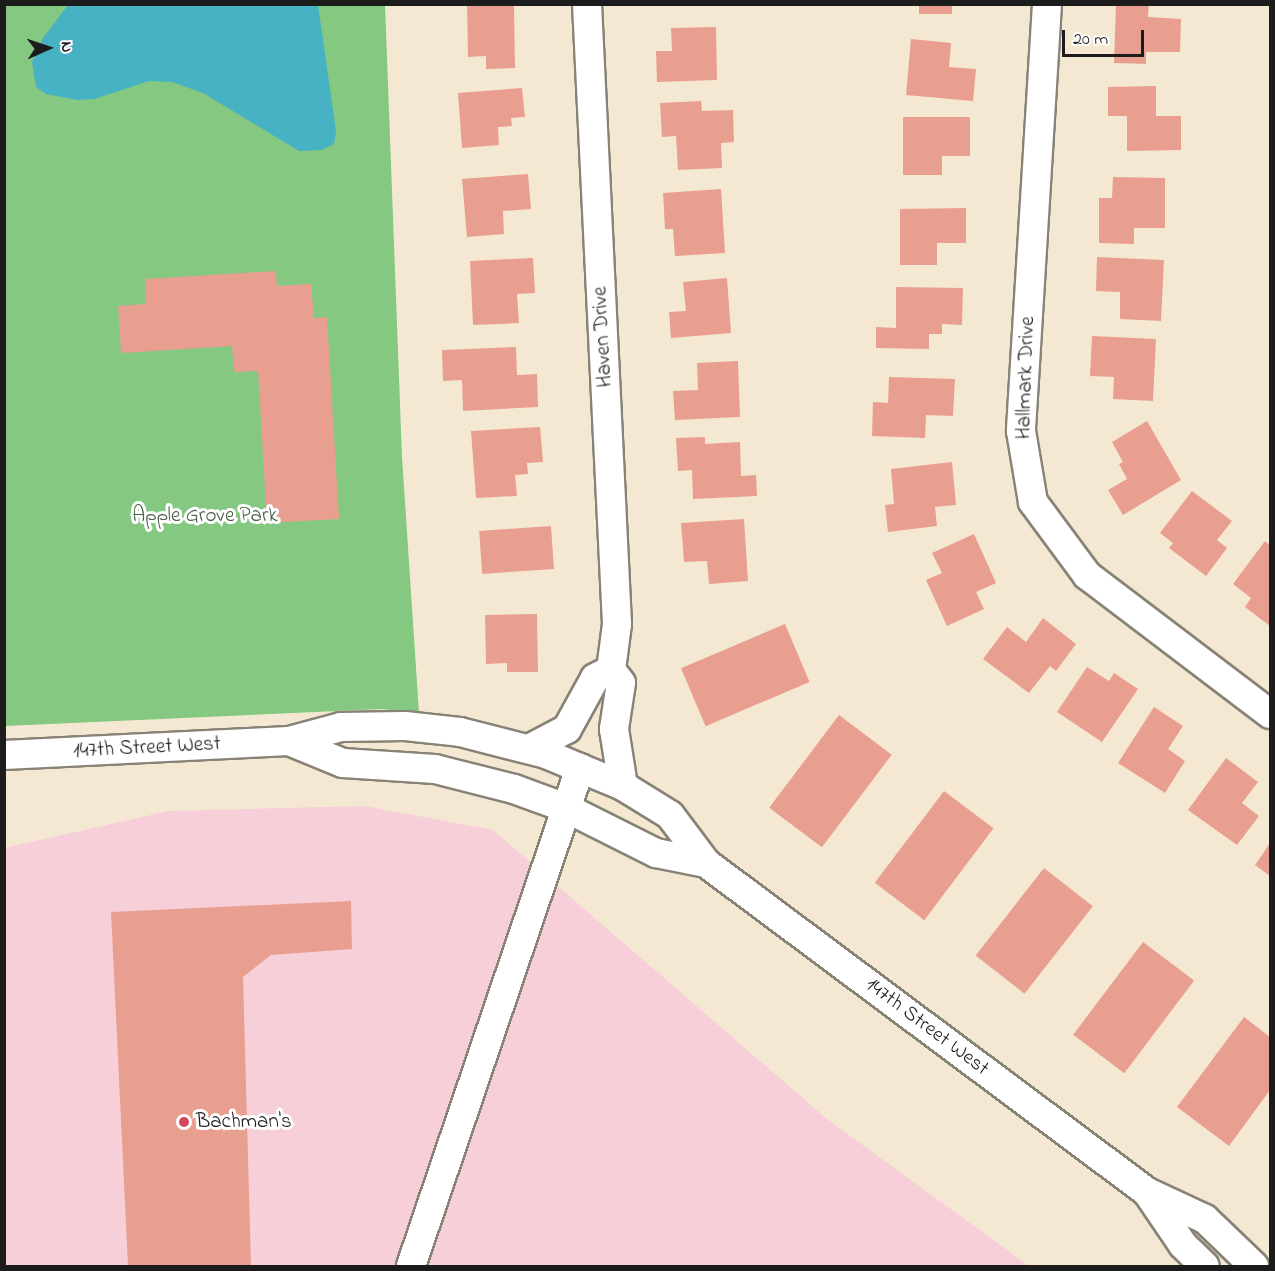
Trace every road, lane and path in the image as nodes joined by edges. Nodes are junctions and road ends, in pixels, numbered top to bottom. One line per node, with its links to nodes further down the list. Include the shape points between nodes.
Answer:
1 (587, 4): 3 (street, Haven Drive, via 617,624)
2 (1047, 4): 4 (street, Hallmark Drive, via 1021,431 1033,502 1087,575)
3 (611, 670): 6 (street, via 595,678 567,729); 9 (street, Haven Drive, via 621,683 614,729)
4 (1270, 714)
5 (289, 741): 6 (street, 147th Street West, via 341,727 405,726 460,732); 7 (street, 147th Street West); 10 (street, 147th Street West, via 343,762 435,770 514,789)
6 (529, 749): 8 (street, 147th Street West)
7 (4, 755)
8 (580, 768): 9 (street, 147th Street West); 10 (street)
9 (623, 786): 11 (street, 147th Street West, via 670,816)
10 (566, 808): 11 (street, 147th Street West, via 656,853); 13 (street)
11 (706, 863): 12 (street, 147th Street West)
12 (1147, 1192): 14 (street, 147th Street West, via 1183,1245); 15 (street, 147th Street West, via 1205,1219)
13 (411, 1266)
14 (1205, 1266)
15 (1254, 1266)

